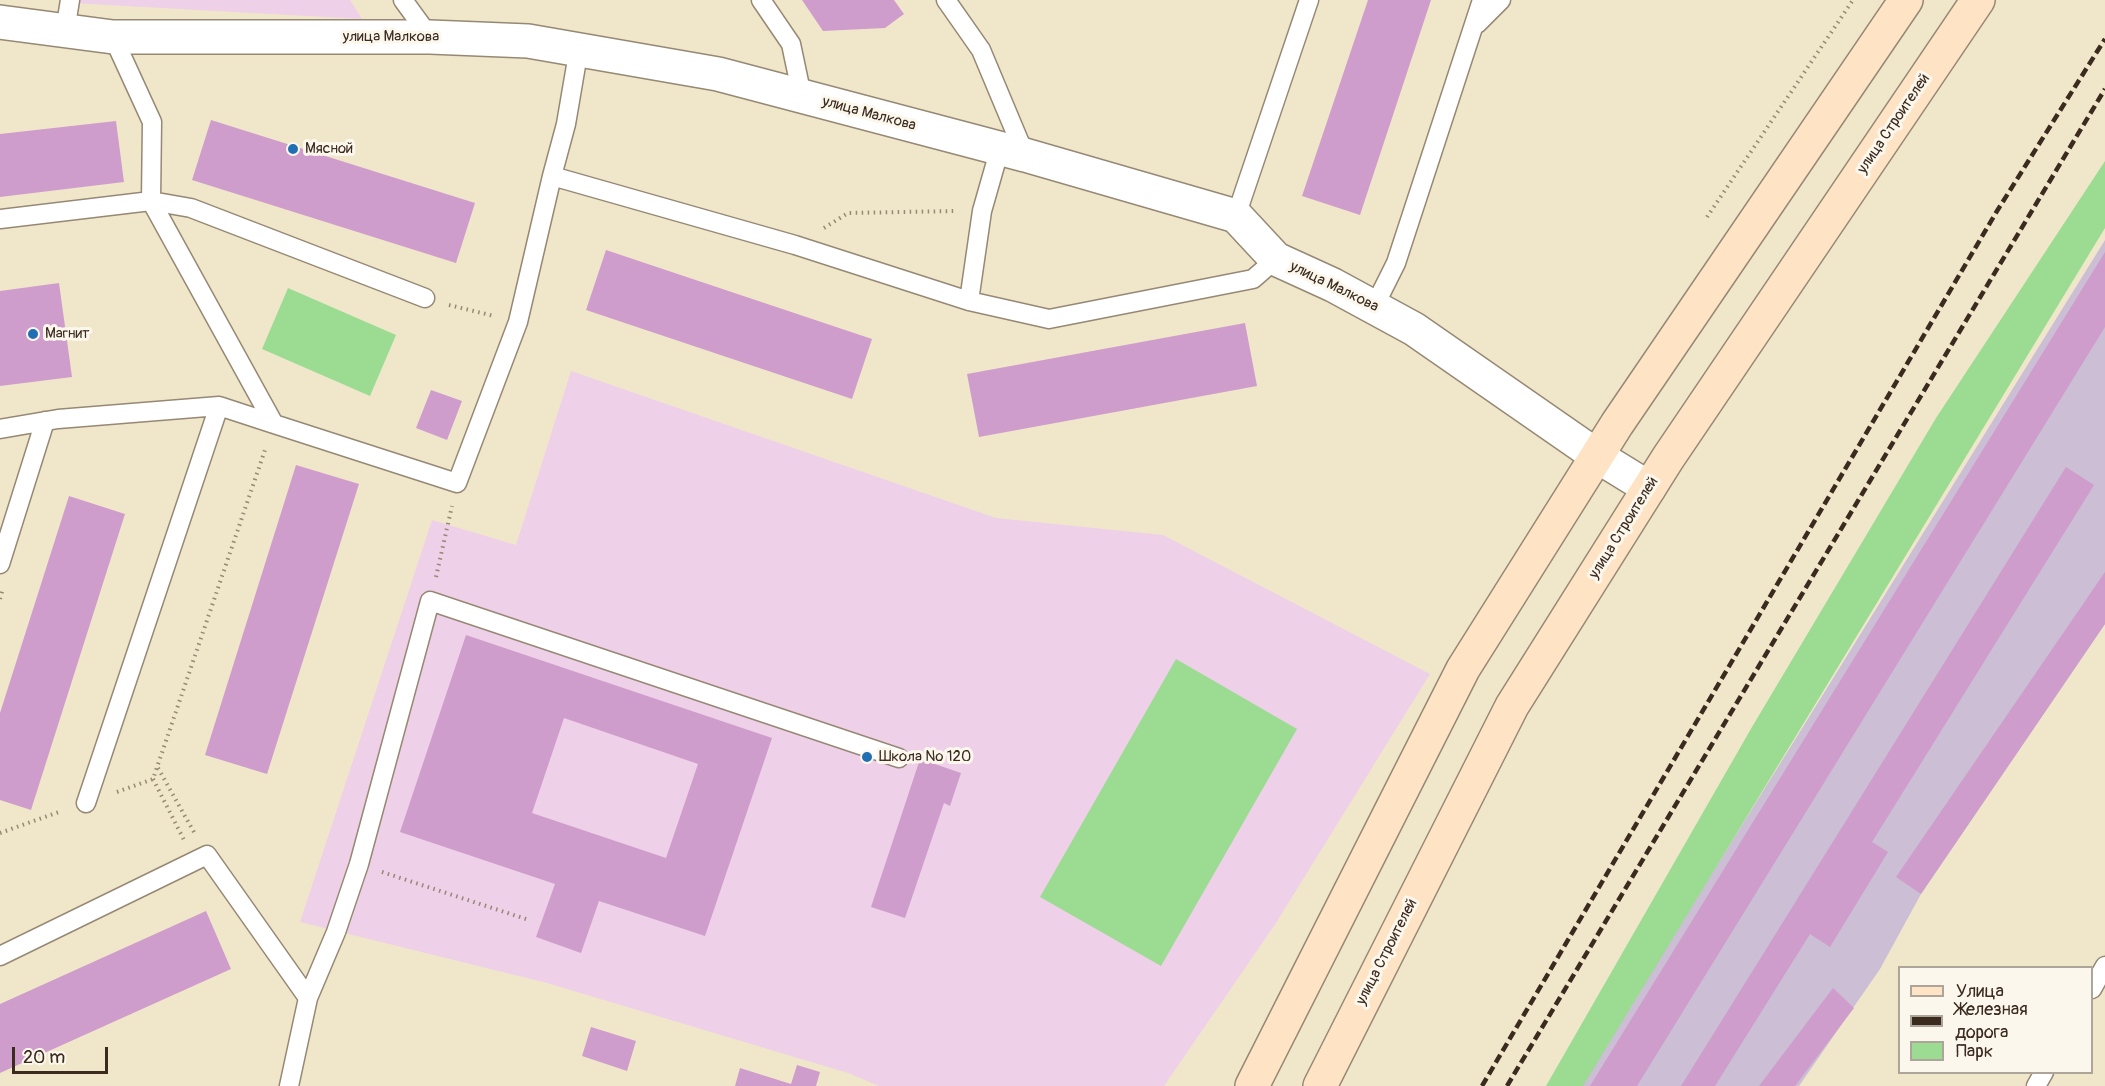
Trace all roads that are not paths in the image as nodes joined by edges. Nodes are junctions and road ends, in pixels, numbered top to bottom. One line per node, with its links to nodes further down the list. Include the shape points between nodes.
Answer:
1 (403, 0): 13 (lane)
2 (761, 0): 15 (lane, via 791,44)
3 (946, 0): 16 (lane, via 981,50)
4 (1309, 0): 19 (lane)
5 (1482, 0): 11 (lane)
6 (1501, 0): 11 (lane)
7 (1906, 0): 29 (main road)
8 (1978, 0): 30 (main road, улица Строителей)
9 (68, 16): 10 (street, улица Малкова); 12 (street, улица Малкова)
10 (0, 22)
11 (1473, 27): 24 (lane, via 1396,263)
12 (112, 37): 13 (street, улица Малкова); 18 (lane, via 152,122)
13 (430, 37): 14 (street, улица Малкова, via 528,41)
14 (579, 48): 15 (street, улица Малкова, via 718,74); 17 (lane)
15 (802, 96): 16 (street, улица Малкова)
16 (1013, 151): 19 (street, улица Малкова); 23 (lane, via 982,211)
17 (552, 176): 23 (lane, via 795,245); 27 (lane, via 518,322 457,483)
18 (150, 201): 20 (lane); 22 (lane, via 191,208); 27 (lane)
19 (1236, 216): 21 (street, улица Малкова)
20 (0, 219)
21 (1276, 259): 23 (lane, via 1253,279 1049,319); 24 (street, улица Малкова)
22 (424, 298)
23 (969, 301)
24 (1374, 307): 29 (street, улица Малкова, via 1414,329)
25 (219, 406): 26 (lane); 27 (lane); 33 (lane)
26 (45, 421): 28 (lane); 31 (lane)
27 (274, 424)
28 (0, 429)
29 (1597, 456): 30 (street, улица Малкова); 39 (main road, via 1463,669)
30 (1649, 488): 40 (main road, улица Строителей, via 1512,706)
31 (0, 564)
32 (899, 758): 37 (lane, via 430,601 359,864)
33 (86, 803)
34 (0, 956): 37 (lane, via 201,858)
35 (2105, 966): 36 (lane)
36 (2093, 986)
37 (309, 998): 38 (lane)
38 (289, 1086)
39 (1252, 1086)
40 (1320, 1086)

